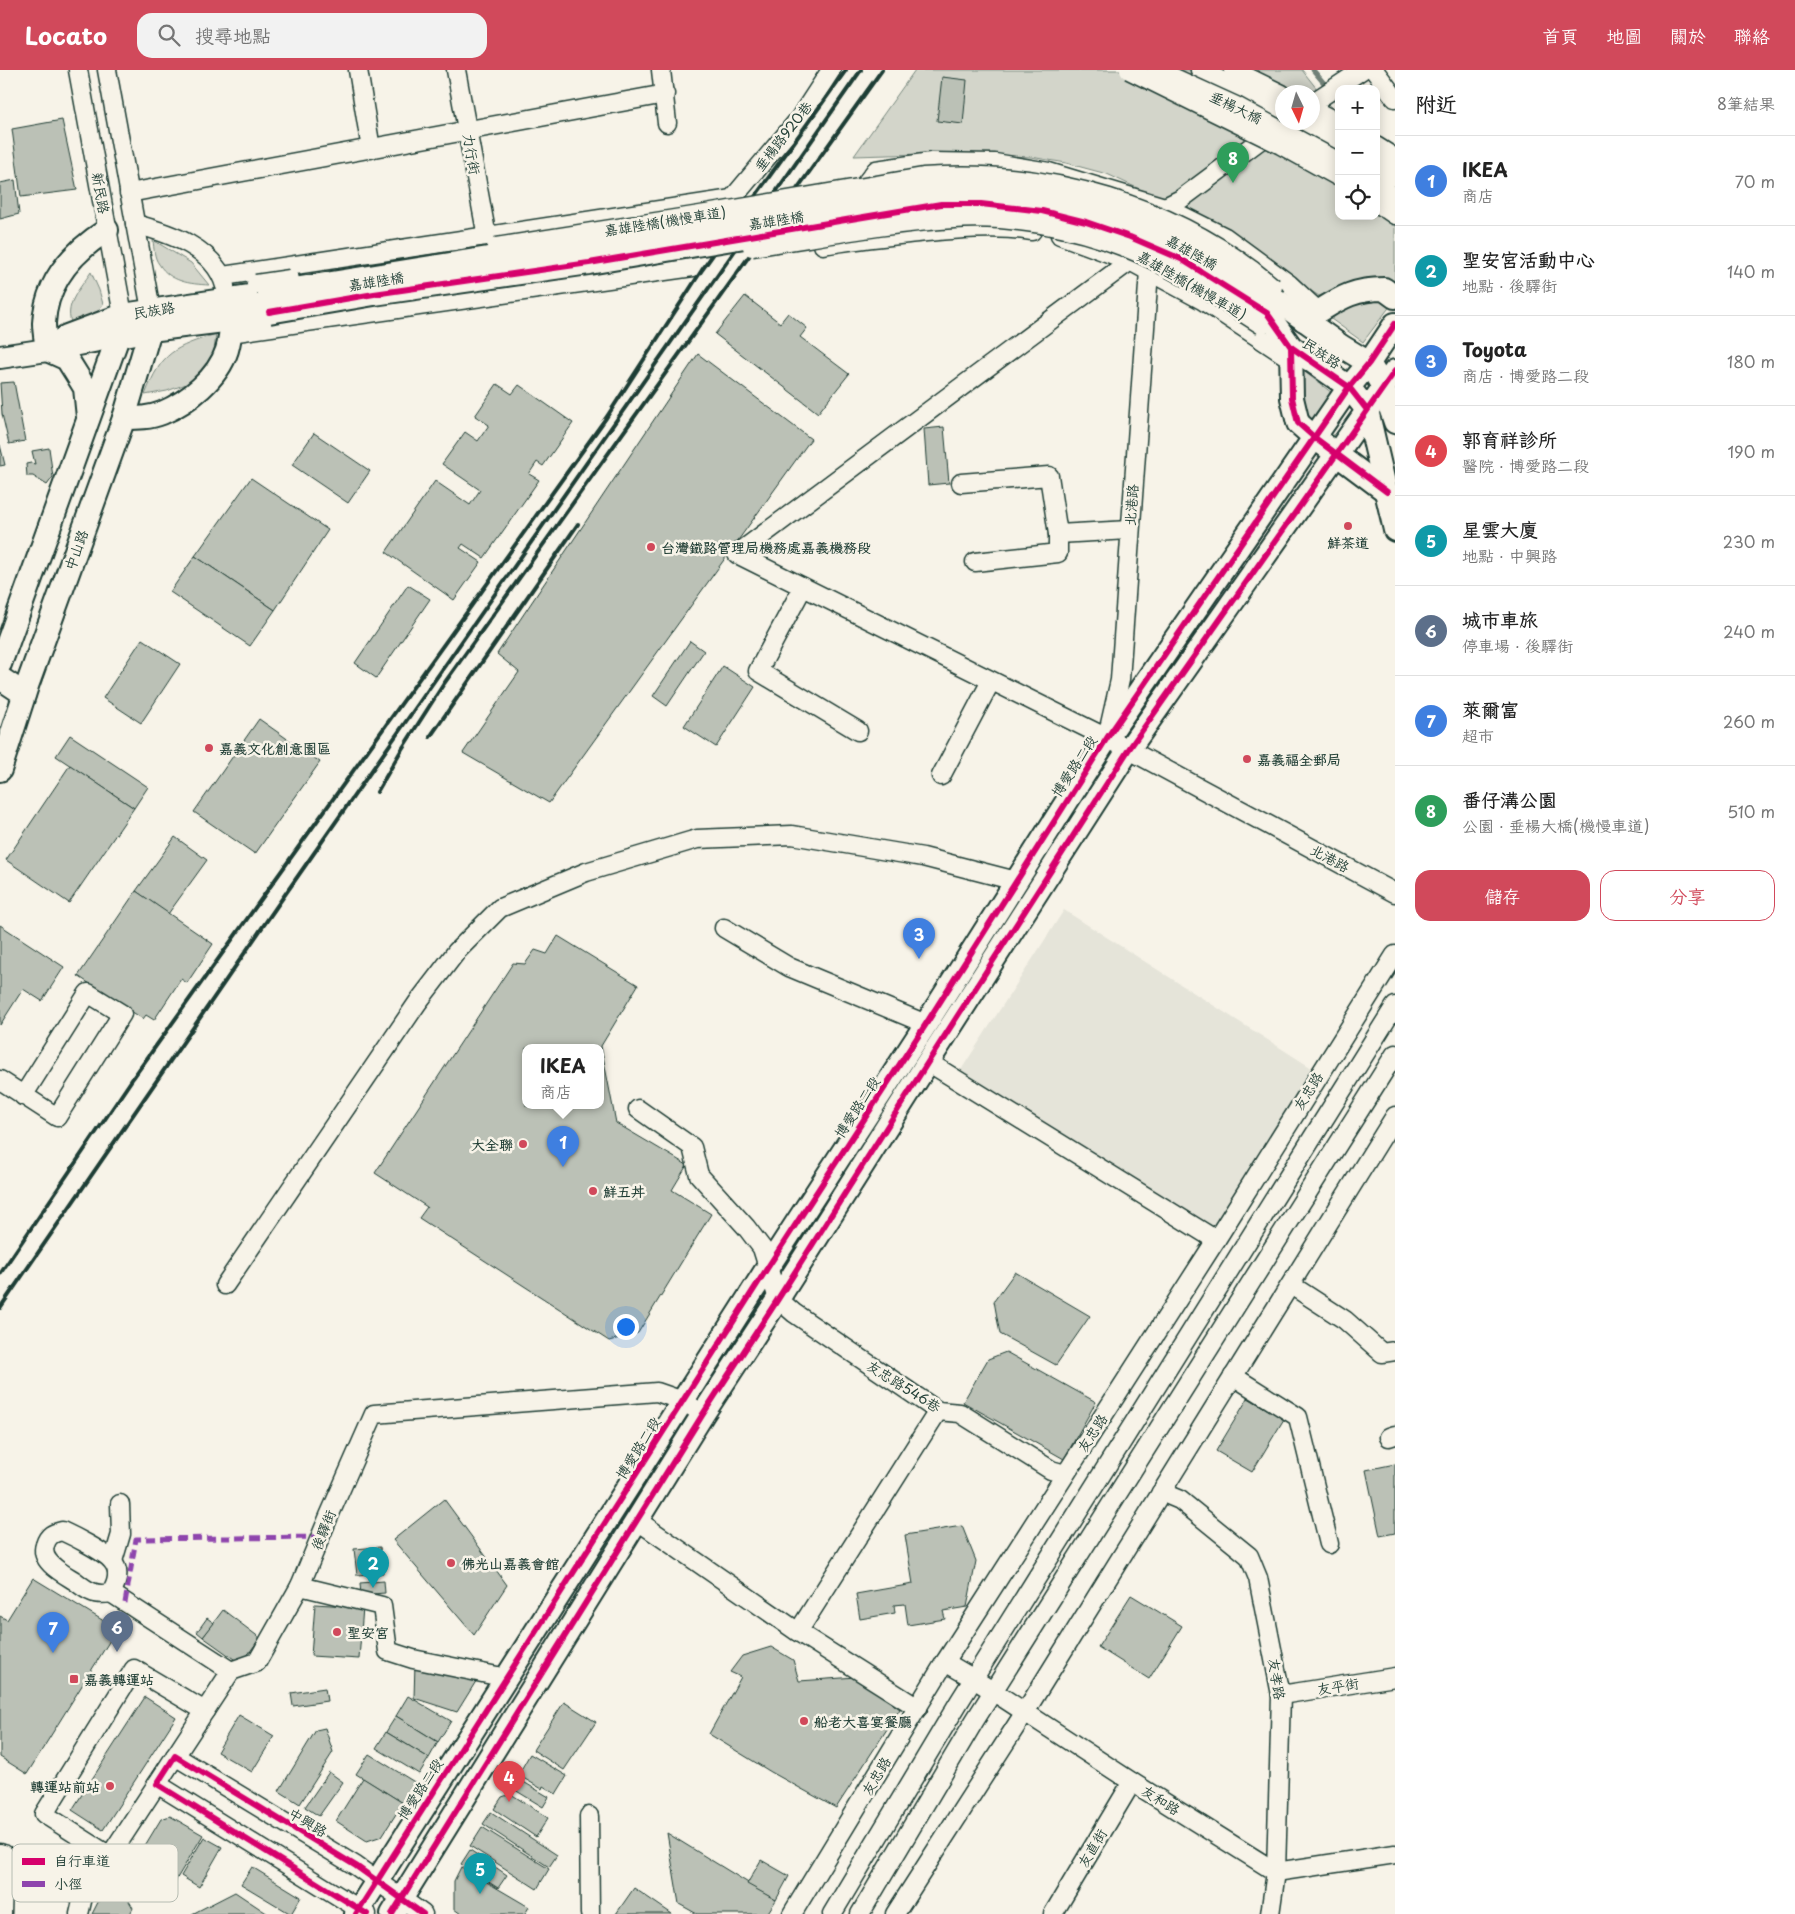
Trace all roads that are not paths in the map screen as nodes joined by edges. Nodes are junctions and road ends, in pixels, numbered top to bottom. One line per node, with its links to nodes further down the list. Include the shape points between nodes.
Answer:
1 (78, 70): 40 (street, 新民路)
2 (107, 70): 33 (street, 新民路)
3 (358, 70): 25 (street)
4 (456, 70): 23 (street, 力行街)
5 (661, 70): 14 (street)
6 (831, 70): 35 (street, 垂楊路920巷, via 799,119)
7 (1129, 70): 30 (street, bridge)
8 (1157, 70): 28 (street, 垂楊大橋, bridge, via 1236,106)
9 (1200, 70): 17 (street, 垂楊大橋)
10 (1233, 70): 13 (street)
11 (1362, 70): 15 (street)
12 (1374, 70): 16 (street)
13 (1275, 91)
14 (664, 94): 20 (street); 23 (street)
15 (1320, 98)
16 (1395, 98)
17 (1275, 108)
18 (1320, 113): 19 (street)
19 (1335, 121)
20 (666, 123)
21 (1275, 129): 37 (street, via 1181,199)
22 (1319, 130): 24 (street)
23 (468, 132): 25 (street); 41 (street, 力行街)
24 (1335, 139)
25 (372, 149): 33 (street)
26 (1380, 149): 27 (street)
27 (1395, 158)
28 (1335, 160)
29 (1380, 167): 31 (street)
30 (1335, 175)
31 (1395, 177)
32 (1380, 187): 34 (street)
33 (129, 193): 39 (street, 新民路)
34 (1395, 198)
35 (732, 199): 41 (street); 50 (street, 垂楊路920巷, via 692,267)
36 (1380, 205): 38 (street)
37 (1165, 207): 42 (street, via 1049,172 995,163 931,162 876,170 824,246 954,229 1017,229 1065,236); 49 (street, via 1225,238 1289,284)
38 (1395, 214)
39 (135, 224): 44 (street, via 183,239); 51 (street, 新民路)
40 (107, 230): 48 (street, 新民路); 54 (main road, via 77,252 54,283 45,314)
41 (487, 237): 44 (street)
42 (1130, 261): 43 (street); 72 (street, 北港路, via 737,554)
43 (1149, 271): 55 (street); 68 (street, 北港路)
44 (223, 276): 50 (street)
45 (1395, 297): 49 (main road, via 1384,289 1355,292 1338,298)
46 (264, 303): 47 (street, 嘉雄陸橋(機慢車道), bridge, via 901,224 983,218 1058,228 1124,247 1167,268); 47 (main road, 嘉雄陸橋, bridge, via 488,258 572,248 953,188 1013,190 1053,196 1096,206 1155,226 1200,249); 50 (main road, 民族路); 50 (street, 嘉雄陸橋(機慢車道))
47 (1273, 309): 49 (main road, 民族路); 55 (main road, 民族路)
48 (123, 315): 51 (main road, 民族路); 53 (main road); 54 (main road, 民族路, via 67,336)
49 (1311, 316): 57 (main road, 民族路)
50 (230, 318): 51 (main road, 民族路); 61 (main road, via 226,352 199,390 161,413)
51 (150, 320): 53 (main road, 民族路); 61 (main road, 中山路)
52 (1395, 324): 57 (main road, 博愛路二段)
53 (118, 337): 54 (main road, 民族路); 62 (main road)
54 (46, 350): 56 (main road, 民族路); 62 (main road, via 67,359 78,375 85,388)
55 (1291, 353): 59 (main road, 民族路); 64 (main road, via 1292,398 1298,423)
56 (0, 357)
57 (1369, 363): 58 (main road, 民族路); 59 (main road, 博愛路二段)
58 (1389, 379): 60 (main road); 63 (main road, 民族路)
59 (1349, 386): 60 (main road, 民族路); 64 (main road, 博愛路二段)
60 (1367, 410): 65 (main road); 67 (main road)
61 (124, 418): 76 (main road, 中山路)
62 (89, 419): 73 (main road)
63 (1395, 422)
64 (1315, 438): 65 (main road); 78 (main road, 博愛路二段)
65 (1336, 454): 67 (main road); 79 (main road)
66 (961, 483): 70 (street, via 1049,476)
67 (1386, 492): 69 (main road)
68 (1129, 530): 70 (street); 78 (street, 北港路, via 1120,680)
69 (1395, 530)
70 (1058, 534): 71 (street, via 1058,553)
71 (975, 562)
72 (803, 587): 75 (street, 北港路); 77 (street, via 758,671)
73 (0, 664)
74 (0, 678): 76 (main road)
75 (991, 681): 78 (street, 北港路); 81 (street)
76 (24, 694): 80 (main road, 中山路)
77 (858, 731)
78 (1107, 738): 79 (street, 北港路); 82 (main road, 博愛路二段)
79 (1129, 749): 83 (street, 北港路); 89 (main road)
80 (0, 770)
81 (941, 776)
82 (1016, 881): 87 (main road, 博愛路二段); 96 (street, via 924,857 792,835 697,839 586,872 500,908 457,951 418,1002)
83 (1395, 893)
84 (724, 928): 87 (street, via 789,967)
85 (1395, 955): 94 (street, 友忠路)
86 (1395, 1006): 117 (street, 友忠路)
87 (926, 1024): 95 (main road, 博愛路二段)
88 (1395, 1054): 118 (street)
89 (928, 1062): 94 (street); 98 (main road)
90 (0, 1080): 91 (street)
91 (23, 1096): 91 (street, via 57,1117 122,1014 88,993)
92 (638, 1109): 95 (street, via 692,1147 699,1175 762,1248)
93 (1395, 1116): 97 (street)
94 (1216, 1240): 104 (street, 友忠路)
95 (768, 1267): 98 (street); 101 (main road, 博愛路二段)
96 (225, 1285)
97 (1291, 1286): 99 (street, via 1345,1320 1382,1353); 100 (street)
98 (778, 1299): 102 (street, 友忠路546巷); 103 (main road)
99 (1395, 1351)
100 (1232, 1376): 105 (street); 108 (street, via 1298,1417)
101 (683, 1401): 103 (street, 後驛街); 110 (street, 後驛街, via 657,1392 374,1414); 116 (main road, 博愛路二段)
102 (938, 1411): 104 (street, 友忠路546巷, via 960,1413 1051,1470); 112 (street)
103 (703, 1414): 107 (main road)
104 (1066, 1474): 113 (street, 友忠路)
105 (1161, 1492): 119 (street, 友孝路, via 1180,1500 1248,1556 1258,1578); 122 (street)
106 (120, 1504): 109 (street, via 121,1534)
107 (638, 1521): 112 (street); 133 (main road)
108 (1329, 1544)
109 (112, 1561): 111 (street, via 118,1573); 111 (street, via 62,1531 52,1534 44,1548 45,1557 57,1570 92,1592)
110 (300, 1586): 114 (street, 後驛街, via 257,1662); 116 (street, via 382,1606 388,1651)
111 (112, 1593): 114 (street)
112 (798, 1632): 120 (street)
113 (944, 1662): 117 (street, 友和路); 120 (street, 友忠路)
114 (231, 1671): 121 (street)
115 (1395, 1677): 119 (street, 友平街)
116 (507, 1678): 132 (main road, 博愛路二段)
117 (974, 1678): 118 (street, 友和路); 139 (street, 友忠路)
118 (994, 1692): 122 (street, 友和路); 140 (street)
119 (1281, 1695): 131 (street, 友孝路)
120 (918, 1708): 138 (street, 友忠路)
121 (205, 1711): 123 (street); 127 (street, via 134,1668 44,1814)
122 (1025, 1712): 124 (street, 友和路); 141 (street)
123 (175, 1756): 125 (street); 132 (street, 中興路)
124 (1132, 1782): 131 (street, 友和路); 142 (street, 友直街)
125 (157, 1784): 128 (street); 134 (street)
126 (589, 1816): 137 (street)
127 (91, 1844)
128 (118, 1844)
129 (2, 1854): 135 (street)
130 (1395, 1854): 131 (street)
131 (1276, 1872): 143 (street, 友孝路)
132 (377, 1880): 133 (street, 中興路); 134 (main road, 博愛路二段)
133 (397, 1907): 136 (street, 中興路)
134 (361, 1912)
135 (2, 1914)
136 (424, 1914)
137 (590, 1914)
138 (792, 1914)
139 (832, 1914)
140 (860, 1914)
141 (895, 1914)
142 (1053, 1914)
143 (1270, 1914)

